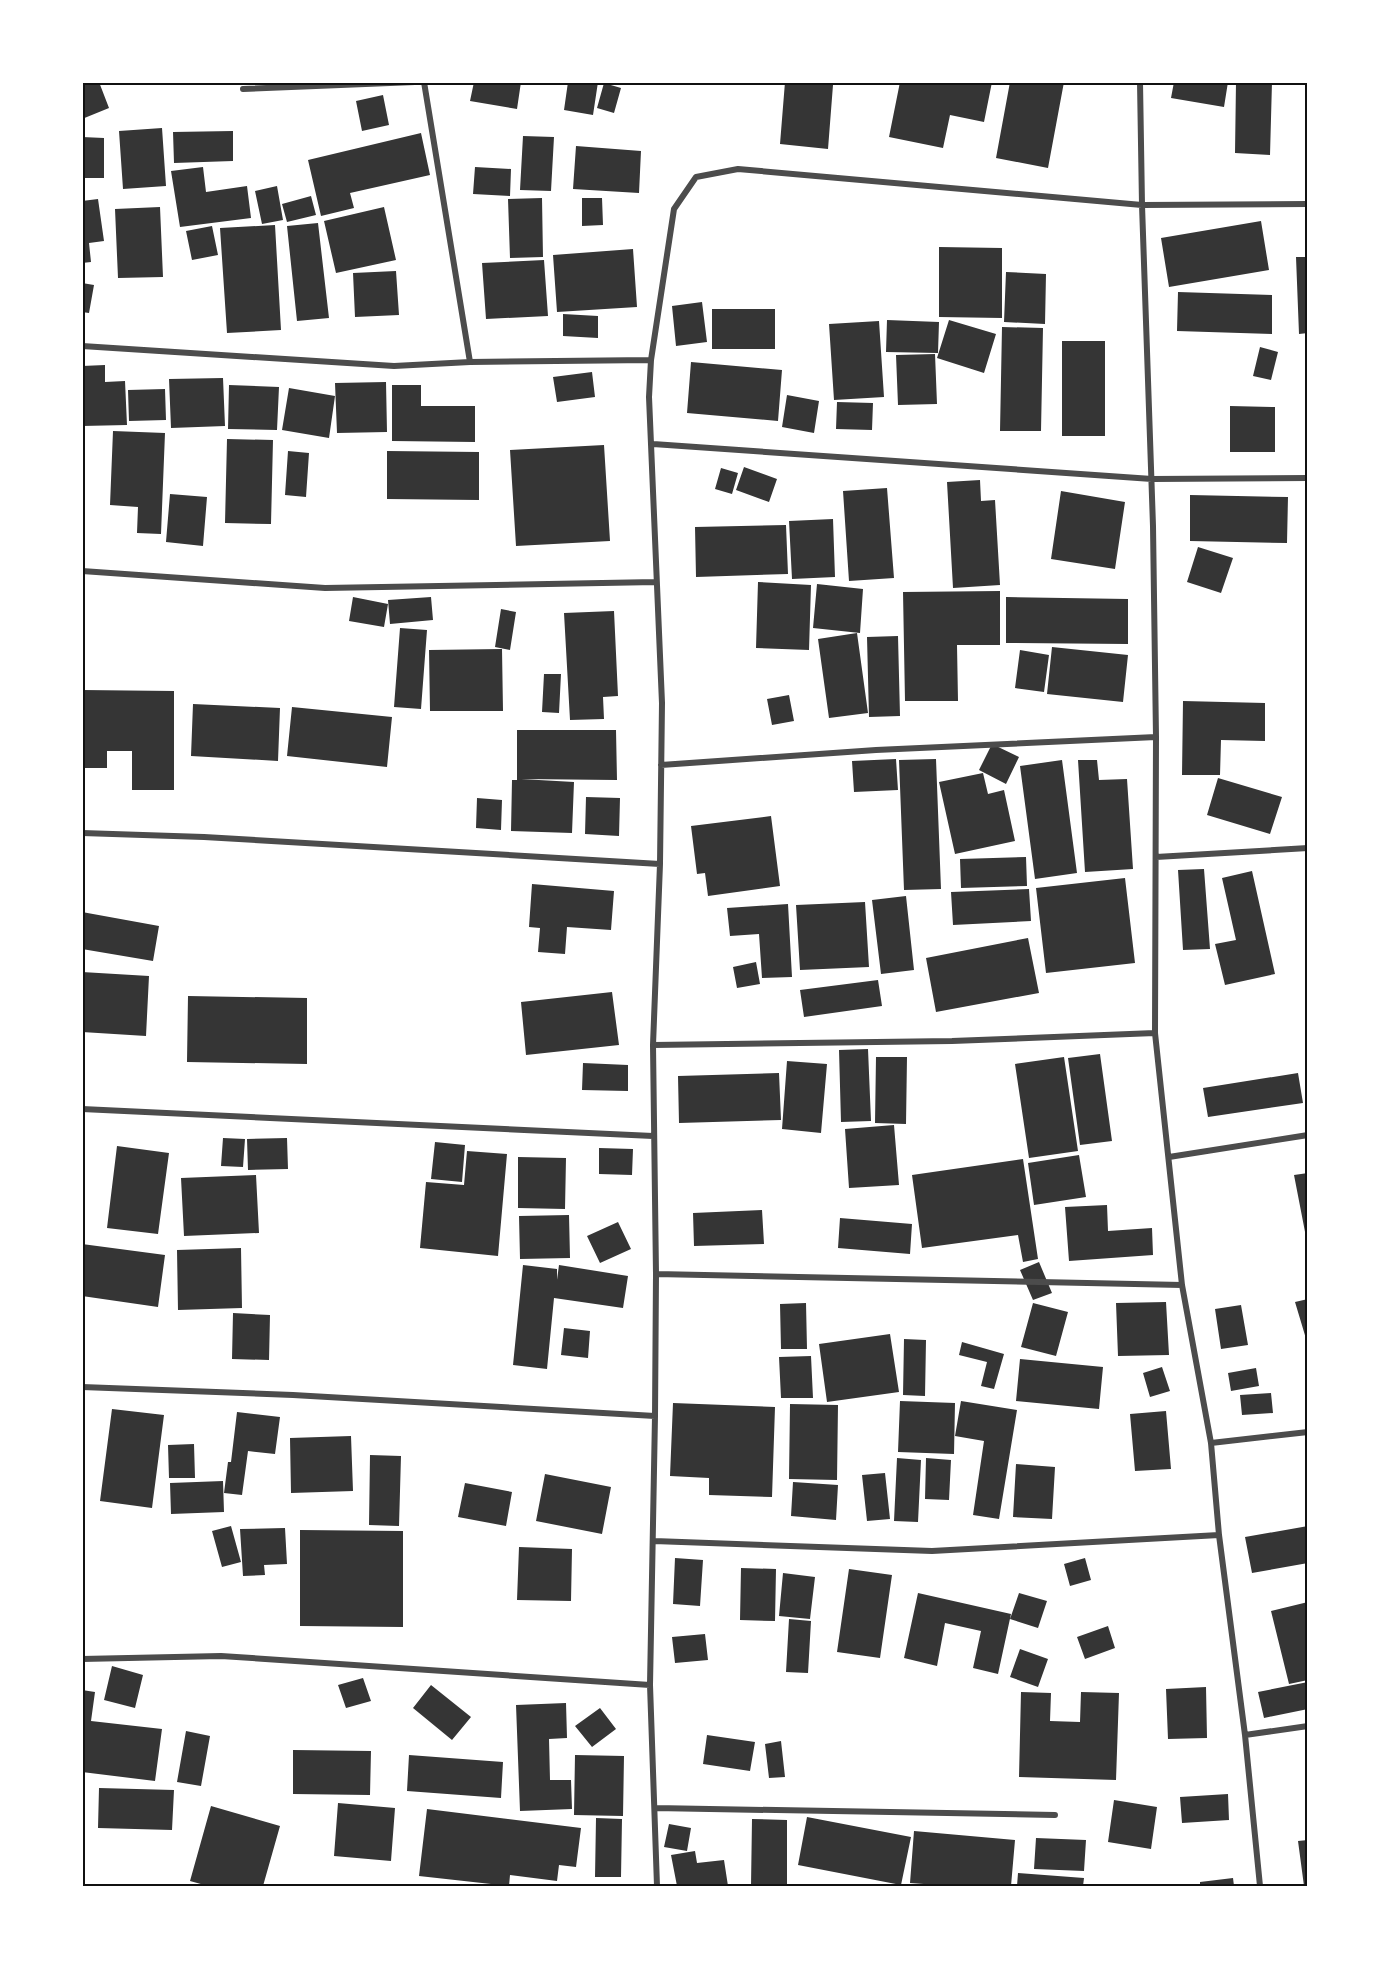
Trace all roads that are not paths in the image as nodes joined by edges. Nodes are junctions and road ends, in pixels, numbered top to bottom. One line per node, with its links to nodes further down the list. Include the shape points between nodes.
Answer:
1 (415, 82): 4 (street)
2 (424, 82): 9 (street)
3 (1140, 82): 6 (street)
4 (243, 89)
5 (1308, 204): 6 (street)
6 (1142, 205): 8 (street, via 738,169 696,177 674,209); 12 (street)
7 (82, 346): 9 (street, via 394,366)
8 (651, 360): 9 (street); 10 (street)
9 (470, 362)
10 (653, 444): 12 (street); 14 (street)
11 (1308, 478): 12 (street)
12 (1152, 479): 15 (street)
13 (82, 571): 14 (street, via 325,588)
14 (656, 582): 16 (street)
15 (1156, 737): 16 (street); 19 (street)
16 (661, 765): 20 (street)
17 (82, 833): 20 (street)
18 (1308, 848): 19 (street)
19 (1156, 857): 21 (street)
20 (660, 864): 22 (street)
21 (1155, 1033): 22 (street, via 952,1041); 26 (street)
22 (653, 1045): 25 (street)
23 (82, 1109): 25 (street)
24 (1308, 1135): 26 (street)
25 (653, 1136): 27 (street)
26 (1169, 1157): 28 (street)
27 (656, 1274): 28 (street); 30 (street)
28 (1182, 1285): 32 (street)
29 (82, 1387): 30 (street)
30 (655, 1416): 34 (street)
31 (1308, 1432): 32 (street)
32 (1211, 1443): 33 (street)
33 (1219, 1535): 34 (street, via 932,1551); 38 (street)
34 (654, 1541): 36 (street)
35 (82, 1659): 36 (street, via 221,1656)
36 (650, 1685): 39 (street)
37 (1308, 1726): 38 (street)
38 (1245, 1735): 42 (street)
39 (655, 1808): 40 (street); 41 (street)
40 (1054, 1815)
41 (657, 1887)
42 (1260, 1887)

